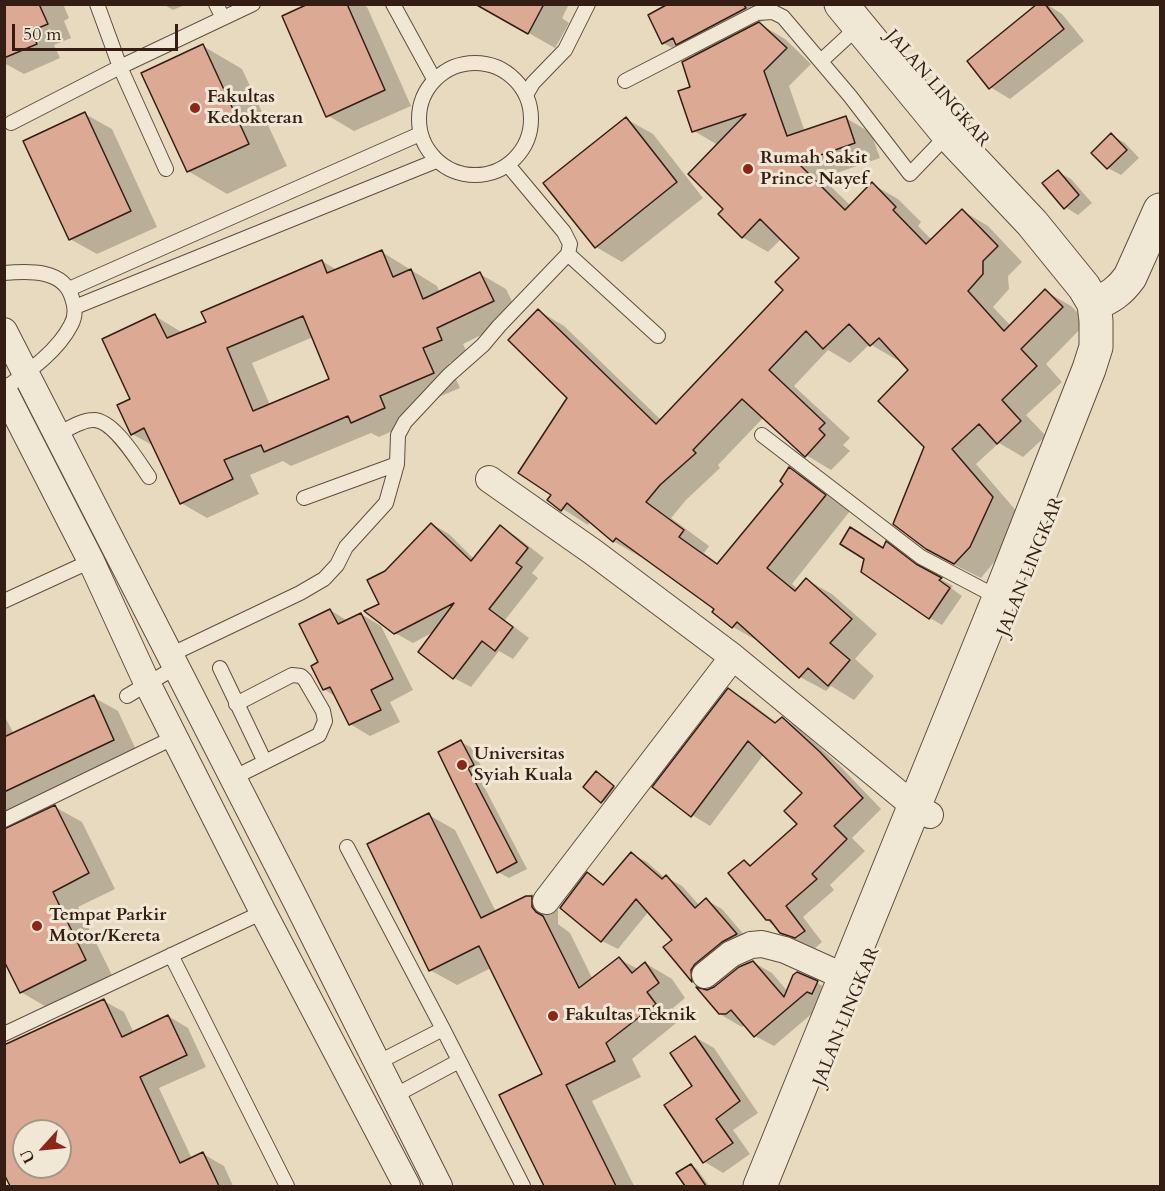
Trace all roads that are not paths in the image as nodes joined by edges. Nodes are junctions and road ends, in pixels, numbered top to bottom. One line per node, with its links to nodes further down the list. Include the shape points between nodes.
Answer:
1 (97, 4): 9 (lane)
2 (216, 4): 7 (lane)
3 (253, 4): 7 (lane)
4 (393, 4): 10 (lane)
5 (588, 4): 12 (lane, via 565,50)
6 (854, 12): 8 (lane); 14 (street, JALAN LINGKAR)
7 (223, 18): 9 (lane)
8 (821, 61): 11 (lane, via 783,17 773,12 757,13); 14 (lane, via 910,174)
9 (120, 67): 13 (lane); 18 (lane)
10 (434, 79): 12 (lane, via 448,68 466,62 484,63 516,80); 15 (lane, via 423,95 418,114)
11 (625, 81)
12 (526, 95): 17 (lane, via 530,133 522,151)
13 (11, 123)
14 (956, 127): 23 (street, JALAN LINGKAR, via 1084,258)
15 (420, 134): 16 (lane); 22 (lane)
16 (436, 161): 17 (lane, via 472,176 491,174); 24 (lane)
17 (508, 165): 20 (lane, via 564,232 570,244)
18 (166, 168)
19 (1161, 210): 23 (street, via 1130,277 1123,287)
20 (568, 254): 26 (lane); 32 (lane, via 405,422 398,435)
21 (4, 273): 22 (lane, via 44,273)
22 (69, 289): 24 (lane)
23 (1102, 301): 37 (street, via 1089,369); 47 (street, JALAN LINGKAR, via 1116,311 1110,373)
24 (75, 307): 27 (lane, via 73,323 59,342)
25 (4, 331): 27 (street)
26 (658, 336)
27 (27, 372): 28 (lane); 30 (street)
28 (4, 390): 29 (street)
29 (12, 426): 36 (street)
30 (58, 434): 33 (lane, via 91,420 101,421 111,427); 40 (street)
31 (762, 435): 37 (lane, via 921,557)
32 (397, 464): 35 (lane); 40 (lane, via 386,502 324,579)
33 (149, 477)
34 (489, 479): 39 (street)
35 (304, 498)
36 (91, 561): 38 (lane); 42 (street)
37 (999, 598): 47 (street)
38 (4, 601)
39 (733, 657): 47 (street); 51 (street)
40 (173, 661): 42 (lane); 46 (street)
41 (220, 668): 43 (lane)
42 (137, 690): 44 (street)
43 (236, 704): 45 (lane); 45 (lane, via 292,675 305,680 323,711 325,721 319,735)
44 (175, 737): 48 (lane); 52 (street)
45 (264, 762): 46 (lane)
46 (234, 778): 50 (street)
47 (922, 810): 55 (street); 68 (street, JALAN LINGKAR)
48 (4, 820)
49 (347, 847): 56 (lane)
50 (294, 897): 52 (street); 59 (street)
51 (546, 901)
52 (263, 912): 53 (lane); 60 (street)
53 (171, 956): 57 (lane); 63 (lane)
54 (705, 975): 55 (street, via 731,954 762,944)
55 (845, 977): 67 (street)
56 (443, 1029): 58 (lane); 59 (lane)
57 (4, 1034)
58 (459, 1061): 61 (lane); 66 (lane)
59 (377, 1063): 60 (street); 61 (street)
60 (350, 1078): 62 (street)
61 (394, 1096): 62 (street); 65 (street)
62 (367, 1111): 64 (street)
63 (287, 1186)
64 (407, 1186)
65 (439, 1186)
66 (523, 1186)
67 (760, 1186)
68 (778, 1186)

